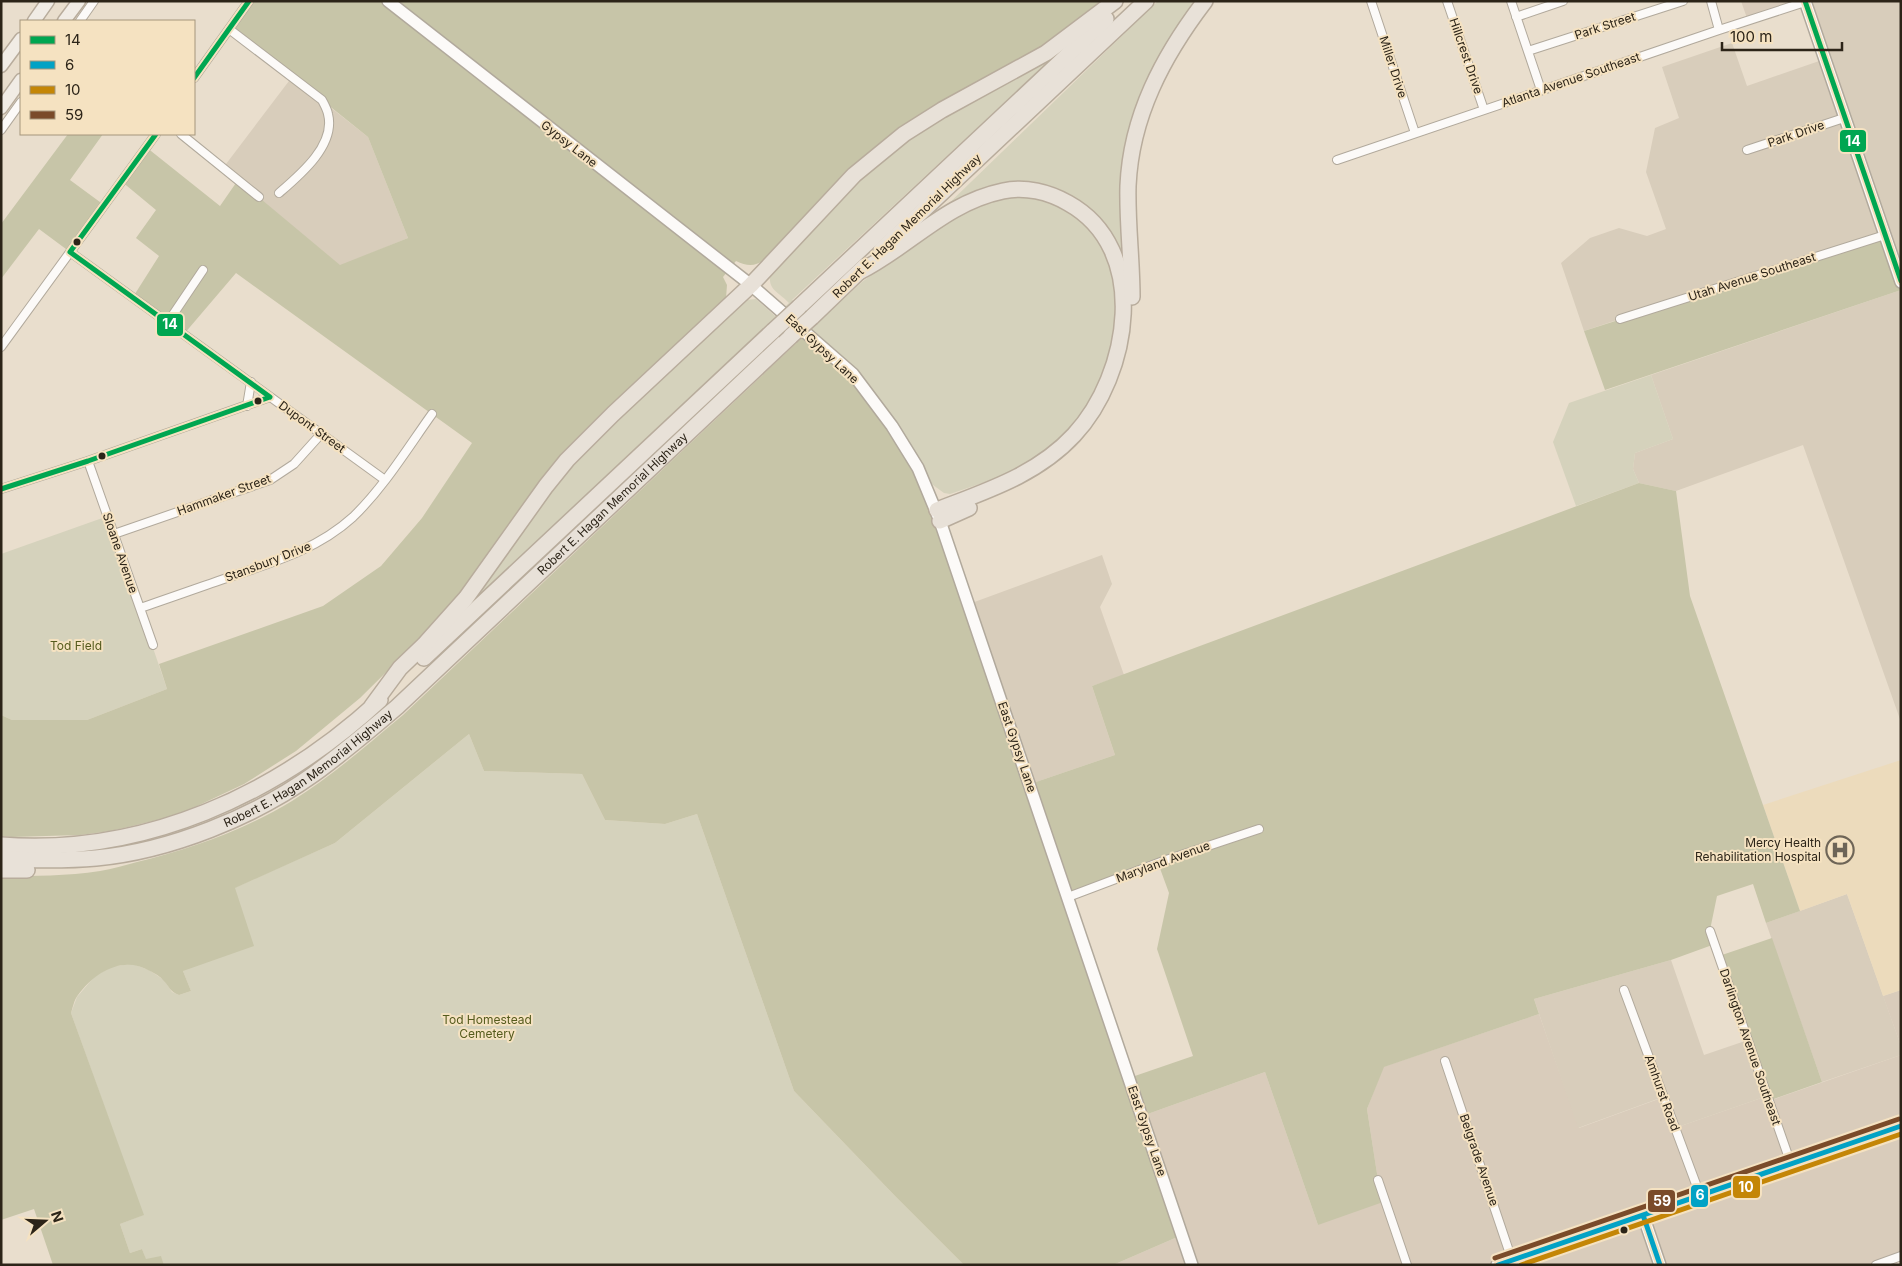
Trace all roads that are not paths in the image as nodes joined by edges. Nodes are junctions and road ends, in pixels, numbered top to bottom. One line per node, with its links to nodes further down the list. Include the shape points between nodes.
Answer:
1 (48, 1): 18 (main road)
2 (78, 1): 19 (main road)
3 (94, 1): 20 (street)
4 (249, 1): 21 (street)
5 (388, 1): 46 (main road, Gypsy Lane)
6 (1115, 1): 46 (highway, via 1046,53 904,134 854,175)
7 (1126, 1): 62 (highway, Robert E. Hagan Memorial Highway, bridge)
8 (1146, 1): 44 (highway, Robert E. Hagan Memorial Highway)
9 (1205, 1): 58 (highway, via 1165,59 1149,92 1138,126 1128,185 1132,319 1123,365 1110,396 1092,427 1070,452 1046,471 1025,483)
10 (1371, 1): 34 (street, Miller Drive)
11 (1447, 1): 31 (street, Hillcrest Drive)
12 (1511, 1): 17 (street)
13 (1564, 1): 17 (street)
14 (1683, 1): 24 (street, Park Street)
15 (1711, 1): 22 (street)
16 (1805, 2): 22 (street, Atlanta Avenue Southeast); 32 (main road)
17 (1516, 17): 24 (street)
18 (35, 20)
19 (65, 20)
20 (81, 20)
21 (229, 29): 26 (street); 39 (street, via 322,100 328,115 326,139 316,157)
22 (1719, 30): 28 (street, Atlanta Avenue Southeast)
23 (20, 40): 25 (main road)
24 (1528, 51): 28 (street)
25 (1, 66)
26 (195, 77)
27 (20, 81): 30 (main road)
28 (1541, 90): 31 (street, Atlanta Avenue Southeast)
29 (20, 103): 33 (street)
30 (1, 108)
31 (1484, 110): 34 (street, Atlanta Avenue Southeast)
32 (1844, 118): 37 (street, Park Drive); 41 (main road)
33 (1, 130)
34 (1415, 133): 38 (street, Atlanta Avenue Southeast)
35 (155, 135): 42 (street)
36 (182, 135): 40 (street)
37 (1747, 150)
38 (1337, 160)
39 (280, 194)
40 (258, 197)
41 (1884, 235): 45 (main road); 47 (street, Utah Avenue Southeast)
42 (70, 252): 48 (street, Dupont Street); 49 (street)
43 (203, 270): 48 (street)
44 (859, 272): 58 (highway, via 956,209 979,198 1024,189 1059,198 1087,215 1109,242 1117,261 1123,300 1119,347 1101,395 1089,416 1058,451 1039,465); 65 (highway, Robert E. Hagan Memorial Highway, bridge, via 397,707 339,756 284,794 231,820 163,844)
45 (1901, 282)
46 (750, 285): 58 (main road, East Gypsy Lane, via 853,374 892,426 918,468); 62 (highway, via 567,460 466,598 400,668)
47 (1620, 319)
48 (168, 322): 50 (street, Dupont Street)
49 (1, 347)
50 (250, 382): 51 (street, Dupont Street); 52 (street)
51 (270, 397): 52 (street); 54 (street, Dupont Street)
52 (247, 406): 55 (street)
53 (432, 414): 56 (street, Stansbury Drive)
54 (322, 434): 56 (street, Dupont Street); 59 (street, Hammaker Street, via 294,464 270,480)
55 (88, 461): 57 (street); 59 (street, Sloane Avenue)
56 (385, 480): 60 (street, Stansbury Drive, via 352,517 310,547)
57 (1, 489)
58 (939, 516): 68 (main road, East Gypsy Lane)
59 (114, 534): 60 (street, Sloane Avenue)
60 (140, 608): 61 (street, Sloane Avenue)
61 (153, 646)
62 (372, 706): 64 (highway, Robert E. Hagan Memorial Highway, via 302,763 249,794 196,816 149,831 88,842)
63 (1258, 829): 68 (street, Maryland Avenue)
64 (1, 845)
65 (96, 858): 66 (highway, Robert E. Hagan Memorial Highway); 67 (highway, via 86,865 74,867)
66 (1, 859)
67 (1, 870)
68 (1068, 896): 79 (main road, East Gypsy Lane)
69 (1710, 930): 73 (street, Darlington Avenue Southeast)
70 (1624, 990): 75 (street, Amhurst Road)
71 (1445, 1061): 78 (street, Belgrade Avenue)
72 (1901, 1126): 73 (main road)
73 (1791, 1164): 75 (main road)
74 (1378, 1180): 80 (street)
75 (1700, 1195): 76 (main road)
76 (1643, 1215): 78 (main road); 82 (main road)
77 (1901, 1256): 83 (street)
78 (1513, 1262): 81 (main road)
79 (1192, 1265)
80 (1408, 1265)
81 (1497, 1265)
82 (1660, 1265)
83 (1876, 1265)

